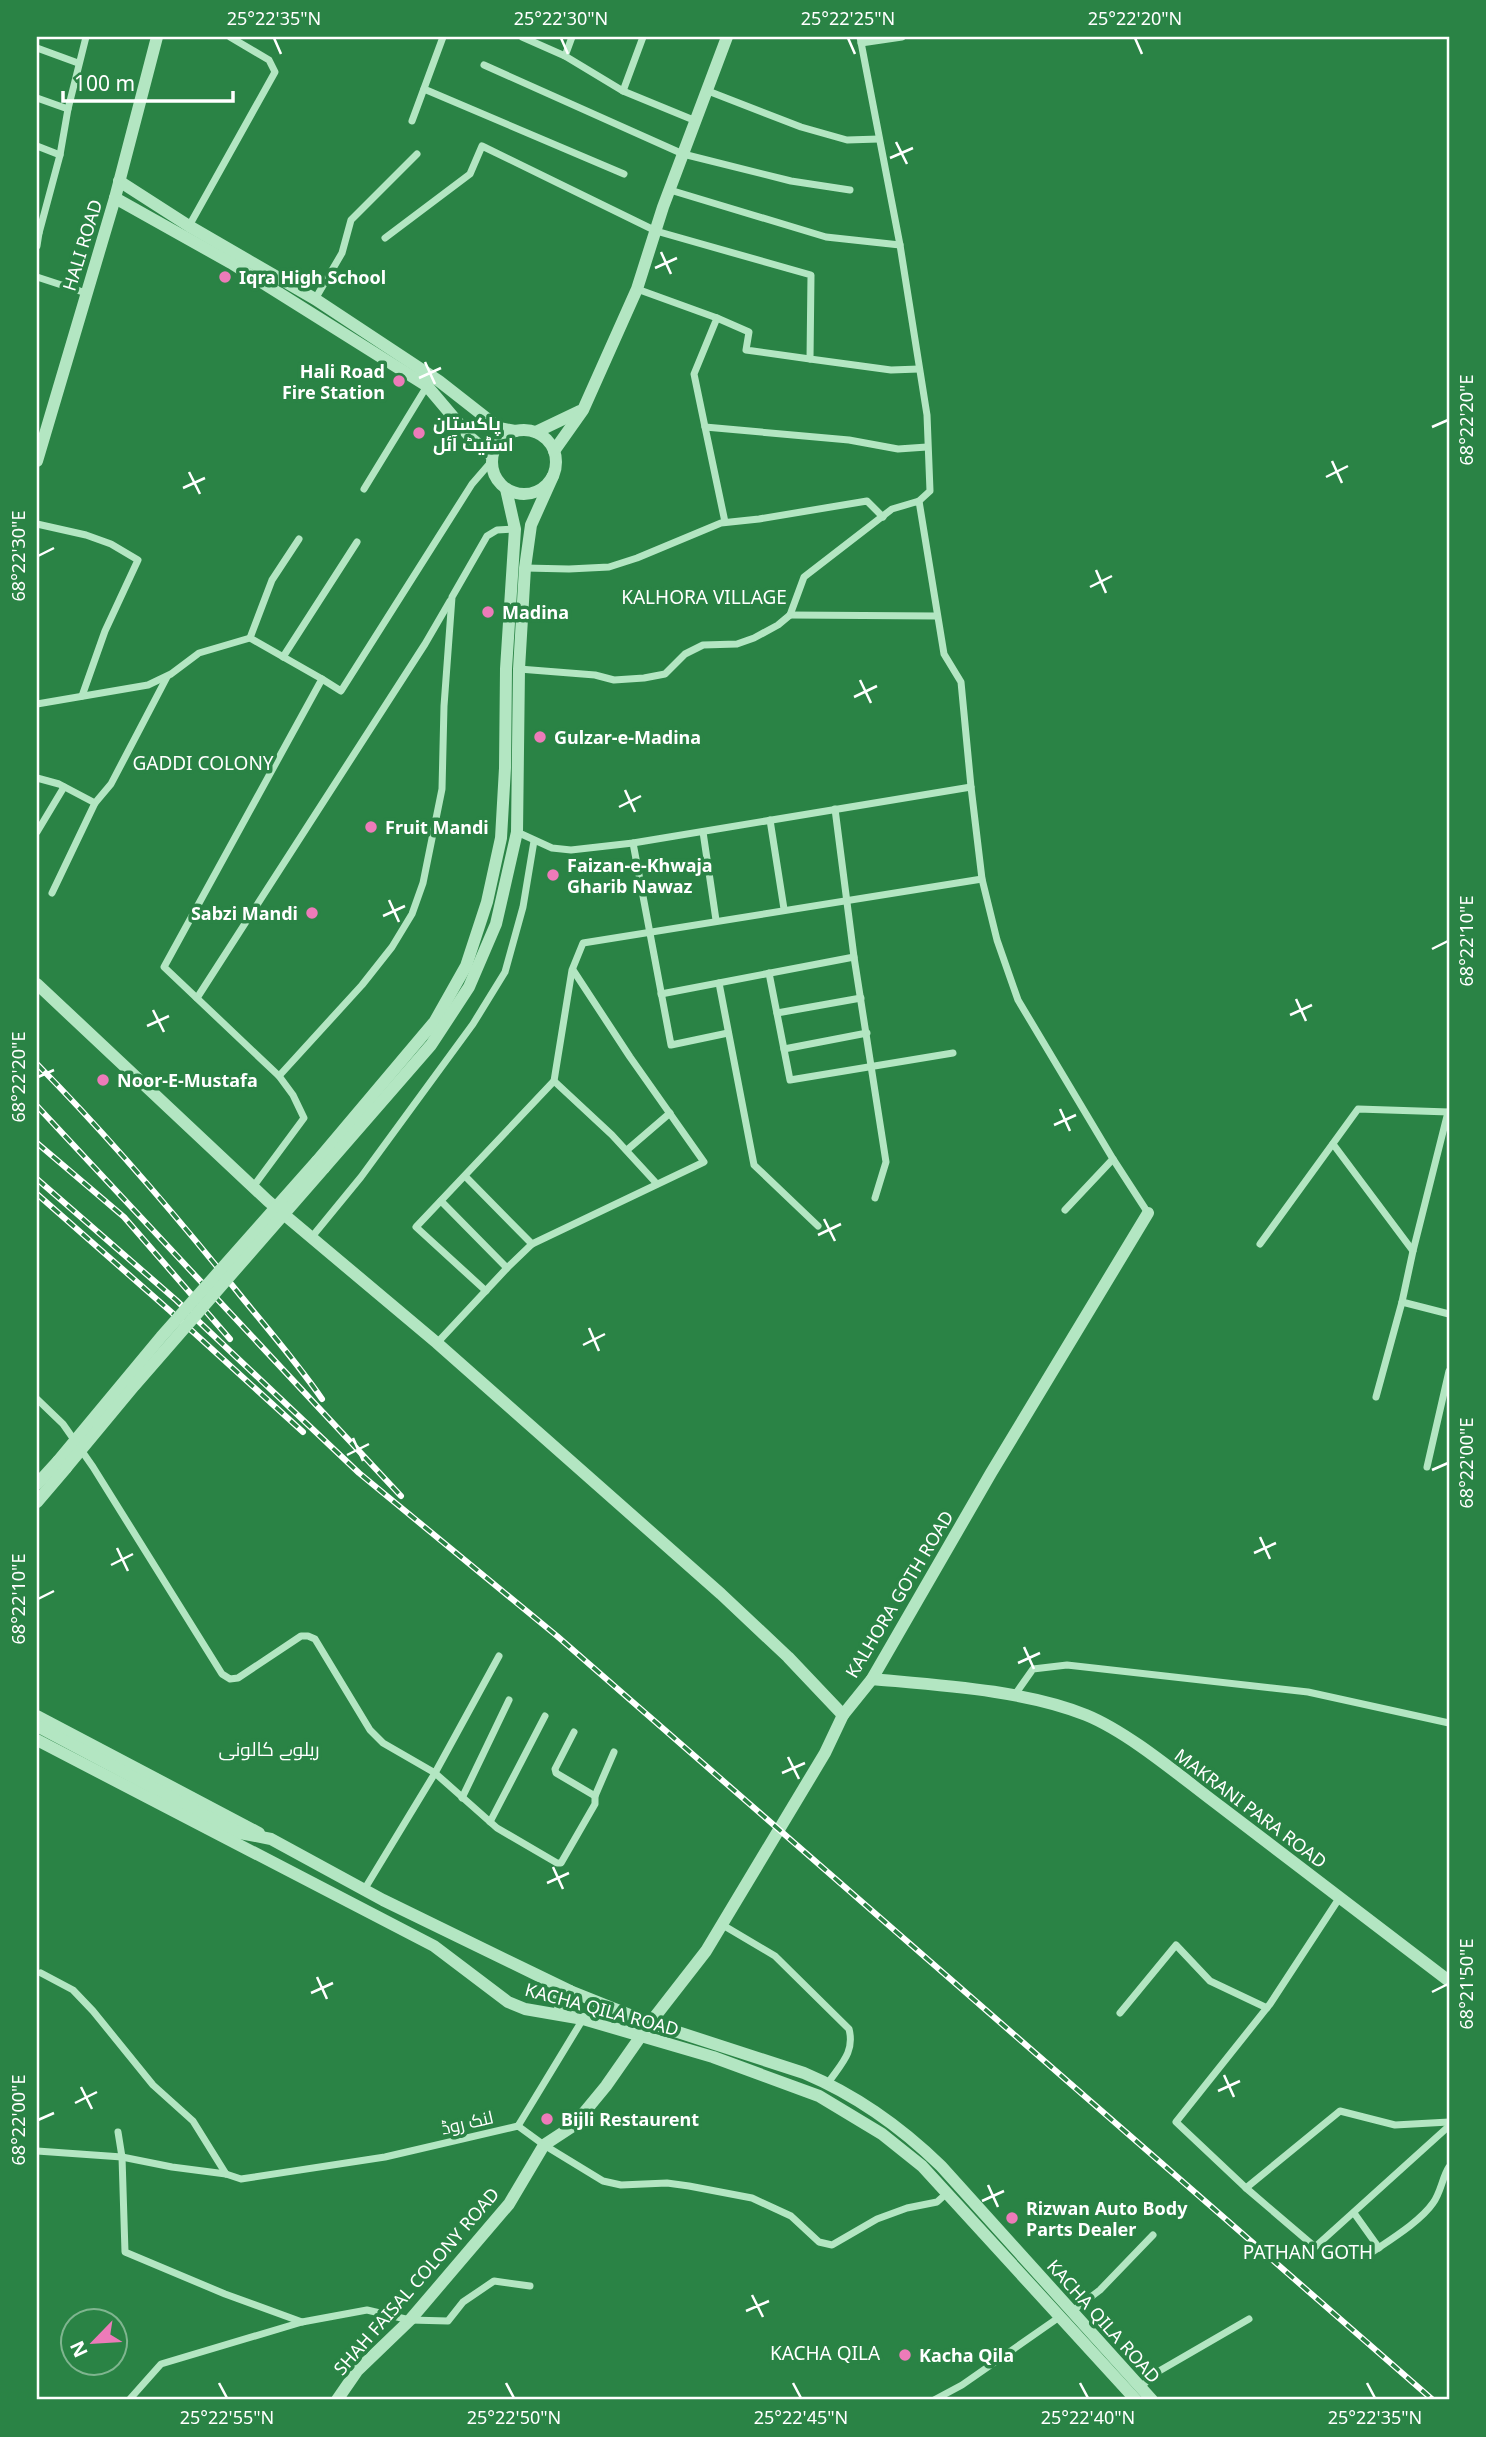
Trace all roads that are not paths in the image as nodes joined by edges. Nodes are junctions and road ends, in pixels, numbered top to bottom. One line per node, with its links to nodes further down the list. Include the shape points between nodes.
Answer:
1 (86, 37): 13 (street)
2 (157, 37): 28 (street, HALI ROAD)
3 (230, 37): 32 (street, via 269,60 275,72)
4 (443, 37): 15 (street)
5 (522, 37): 12 (street)
6 (572, 37): 12 (street)
7 (643, 37): 16 (street)
8 (727, 37): 17 (street)
9 (902, 37): 10 (street)
10 (861, 40): 22 (street)
11 (37, 48): 13 (street)
12 (565, 56): 16 (street)
13 (78, 62): 19 (street)
14 (484, 65): 25 (street)
15 (424, 89): 20 (street); 27 (street)
16 (623, 91): 21 (street)
17 (708, 91): 21 (street); 22 (street, via 835,137)
18 (37, 98): 19 (street)
19 (68, 109): 26 (street)
20 (412, 121)
21 (696, 121): 25 (street)
22 (879, 139): 36 (street)
23 (37, 146): 26 (street)
24 (416, 153): 41 (street, via 351,220 342,253)
25 (683, 154): 29 (street); 30 (street, via 790,181)
26 (60, 155): 34 (street)
27 (624, 174)
28 (119, 181): 31 (street, HALI ROAD); 32 (street)
29 (670, 190): 33 (street); 36 (street, via 827,237)
30 (849, 190)
31 (115, 198): 40 (street, HALI ROAD); 41 (street)
32 (189, 226): 41 (street)
33 (656, 231): 35 (street, via 482,146 470,174); 39 (street); 43 (street, via 811,275)
34 (38, 232): 37 (street)
35 (385, 238)
36 (900, 244): 44 (street)
37 (37, 246)
38 (37, 277): 40 (street)
39 (637, 289): 42 (street); 46 (street)
40 (86, 293): 53 (street, HALI ROAD)
41 (312, 304): 45 (street); 48 (street, via 439,381 499,428)
42 (716, 318): 43 (street, via 748,332 746,350); 47 (street, via 694,374)
43 (810, 359): 44 (street, via 891,370)
44 (919, 369): 50 (street)
45 (427, 386): 52 (street); 55 (street)
46 (583, 410): 49 (street); 51 (street)
47 (705, 427): 50 (street, via 898,449); 59 (street)
48 (515, 431): 49 (street); 52 (street, via 498,443)
49 (536, 432): 51 (street)
50 (927, 447): 57 (street, via 930,491)
51 (554, 451): 54 (street)
52 (492, 459): 56 (street, via 493,473); 72 (street, via 341,691)
53 (37, 461)
54 (553, 477): 56 (street, via 547,486 526,495); 64 (street, via 531,525)
55 (364, 489)
56 (506, 489): 61 (street)
57 (919, 501): 58 (street, via 892,509); 67 (street)
58 (883, 517): 59 (street, via 867,501); 66 (street, via 804,577)
59 (725, 522): 64 (street, via 609,567)
60 (37, 524): 73 (street, via 86,535 138,560)
61 (515, 529): 65 (street, via 497,530 487,537); 113 (street, via 501,838 487,902 466,966 435,1021)
62 (299, 539): 68 (street, via 272,579)
63 (357, 542): 69 (street)
64 (525, 568): 70 (street)
65 (452, 597): 98 (street); 106 (street, via 442,789 412,914 362,985)
66 (790, 615): 67 (street); 70 (street, via 737,644 703,645 685,654 665,674 614,680)
67 (936, 616): 77 (street, via 944,654 961,682)
68 (250, 638): 69 (street); 71 (street, via 199,653)
69 (283, 657): 72 (street)
70 (519, 669): 83 (street)
71 (167, 676): 73 (street, via 148,685); 78 (street, via 111,784)
72 (322, 679): 98 (street, via 163,967)
73 (82, 696): 74 (street)
74 (37, 704)
75 (37, 778): 76 (street)
76 (64, 787): 78 (street); 82 (street)
77 (971, 787): 79 (street); 86 (street)
78 (95, 803): 87 (street)
79 (835, 809): 80 (street); 88 (street)
80 (770, 820): 81 (street); 89 (street)
81 (703, 831): 85 (street); 90 (street)
82 (37, 832)
83 (517, 832): 84 (street); 113 (street, via 496,924 469,987 431,1045)
84 (534, 841): 85 (street, via 571,850); 122 (street, via 523,907 505,972 473,1024)
85 (633, 843): 91 (street)
86 (982, 879): 88 (street); 112 (street, via 996,940 1018,1000)
87 (51, 893)
88 (847, 899): 89 (street); 92 (street)
89 (784, 909): 90 (street)
90 (716, 920): 91 (street)
91 (649, 932): 93 (street, via 583,943); 97 (street)
92 (854, 957): 94 (street); 99 (street)
93 (572, 970): 107 (street); 109 (street)
94 (769, 972): 95 (street); 100 (street)
95 (719, 983): 97 (street); 101 (street)
96 (37, 984): 116 (street)
97 (662, 994): 101 (street, via 671,1045)
98 (197, 998): 106 (street)
99 (861, 999): 100 (street); 102 (street)
100 (777, 1013): 103 (street)
101 (728, 1033): 121 (street, via 754,1165)
102 (867, 1033): 103 (street); 105 (street)
103 (784, 1049): 105 (street, via 790,1080)
104 (953, 1053): 105 (street)
105 (872, 1067): 117 (street, via 886,1162)
106 (279, 1076): 116 (street, via 304,1118)
107 (554, 1080): 111 (street); 114 (street)
108 (1449, 1112): 110 (street, via 1358,1110); 125 (street)
109 (670, 1113): 111 (street); 115 (street, via 704,1162)
110 (1333, 1144): 124 (street); 125 (street)
111 (627, 1150): 115 (street)
112 (1113, 1159): 119 (street); 120 (street)
113 (320, 1164): 134 (street, bridge)
114 (464, 1176): 118 (street); 123 (street)
115 (657, 1184): 123 (street)
116 (253, 1187): 122 (street)
117 (874, 1198)
118 (441, 1201): 126 (street); 127 (street, via 416,1227)
119 (1065, 1210)
120 (1148, 1213): 139 (street, KALHORA GOTH ROAD)
121 (818, 1226)
122 (311, 1238): 130 (street)
123 (532, 1244): 126 (street)
124 (1260, 1244)
125 (1413, 1251): 128 (street)
126 (507, 1268): 127 (street)
127 (486, 1291): 130 (street)
128 (1402, 1302): 129 (street); 132 (street)
129 (1449, 1314)
130 (437, 1343): 142 (street, via 721,1594)
131 (1449, 1371): 135 (street)
132 (1376, 1397)
133 (37, 1399): 150 (street, via 63,1424 93,1468 222,1674 238,1678 301,1636 309,1636 370,1730 383,1743)
134 (62, 1464): 136 (street); 137 (street)
135 (1427, 1467)
136 (37, 1484)
137 (37, 1502)
138 (499, 1656): 150 (street)
139 (872, 1679): 140 (street, MAKRANI PARA ROAD); 142 (street, KALHORA GOTH ROAD)
140 (1013, 1696): 145 (street, via 1033,1669 1067,1665 1308,1692); 158 (street, MAKRANI PARA ROAD, via 1075,1711 1114,1729)
141 (509, 1700): 152 (street)
142 (843, 1715): 159 (street, KALHORA GOTH ROAD, via 825,1753)
143 (37, 1716): 155 (street)
144 (545, 1716): 153 (street)
145 (1449, 1723)
146 (37, 1726): 154 (street)
147 (574, 1732): 151 (street, via 556,1773)
148 (37, 1740): 156 (street, KACHA QILA ROAD)
149 (614, 1752): 151 (street)
150 (435, 1773): 152 (street); 157 (street)
151 (595, 1796): 153 (street, via 595,1804 561,1863)
152 (462, 1798): 153 (street)
153 (490, 1822)
154 (240, 1833): 155 (street); 156 (street)
155 (271, 1839): 157 (street, KACHA QILA ROAD)
156 (265, 1860): 165 (street, KACHA QILA ROAD, via 434,1946 508,2002)
157 (364, 1890): 162 (street, KACHA QILA ROAD)
158 (1340, 1897): 161 (street, MAKRANI PARA ROAD); 163 (street)
159 (721, 1924): 167 (street, KALHORA GOTH ROAD, via 706,1951); 169 (street, via 775,1956 849,2029 849,2052)
160 (41, 1973): 177 (street, via 73,1990 93,2011 153,2085 193,2121)
161 (1449, 1981)
162 (570, 1991): 165 (street, via 557,1998); 167 (street, KACHA QILA ROAD)
163 (1267, 2008): 164 (street, via 1210,1981 1176,1945); 178 (street, via 1176,2122)
164 (1120, 2013)
165 (563, 2014): 166 (street, KACHA QILA ROAD)
166 (583, 2019): 168 (street, KACHA QILA ROAD); 171 (street)
167 (650, 2023): 168 (street, SHAH FAISAL COLONY ROAD); 169 (street, KACHA QILA ROAD)
168 (641, 2037): 173 (street, SHAH FAISAL COLONY ROAD, via 573,2126); 179 (street, KACHA QILA ROAD, via 713,2057 819,2096 903,2149)
169 (828, 2083): 185 (street, KACHA QILA ROAD, via 917,2143)
170 (1449, 2124): 178 (street, via 1395,2125 1340,2111); 180 (street)
171 (518, 2126): 173 (street, لنک روڈ); 177 (street, لنک روڈ, via 385,2157 241,2179)
172 (118, 2132): 175 (street)
173 (544, 2145): 179 (street, لنک روڈ, via 603,2181 667,2183 752,2198 791,2216 819,2242 832,2245 877,2219 937,2202); 188 (street, SHAH FAISAL COLONY ROAD, via 509,2204)
174 (37, 2151): 175 (street, لنک روڈ)
175 (122, 2157): 177 (street, لنک روڈ); 189 (street, via 125,2252)
176 (1449, 2167): 182 (street, via 1434,2202)
177 (226, 2174)
178 (1247, 2189): 180 (street, via 1315,2247)
179 (947, 2193): 186 (street, KACHA QILA ROAD)
180 (1354, 2213): 182 (street)
181 (1153, 2235): 185 (street, via 1100,2290)
182 (1379, 2248): 183 (street)
183 (1368, 2255)
184 (530, 2286): 188 (street, via 494,2281 463,2302 448,2321)
185 (1071, 2312): 190 (street, KACHA QILA ROAD)
186 (1058, 2318): 190 (street, KACHA QILA ROAD); 193 (street)
187 (1249, 2319): 190 (street, via 1154,2374)
188 (410, 2320): 189 (street, via 367,2310); 192 (street, SHAH FAISAL COLONY ROAD, via 357,2371)
189 (302, 2322): 191 (street, via 161,2364)
190 (1138, 2394): 194 (street, KACHA QILA ROAD)
191 (129, 2400)
192 (337, 2400)
193 (934, 2400)
194 (1152, 2400)

